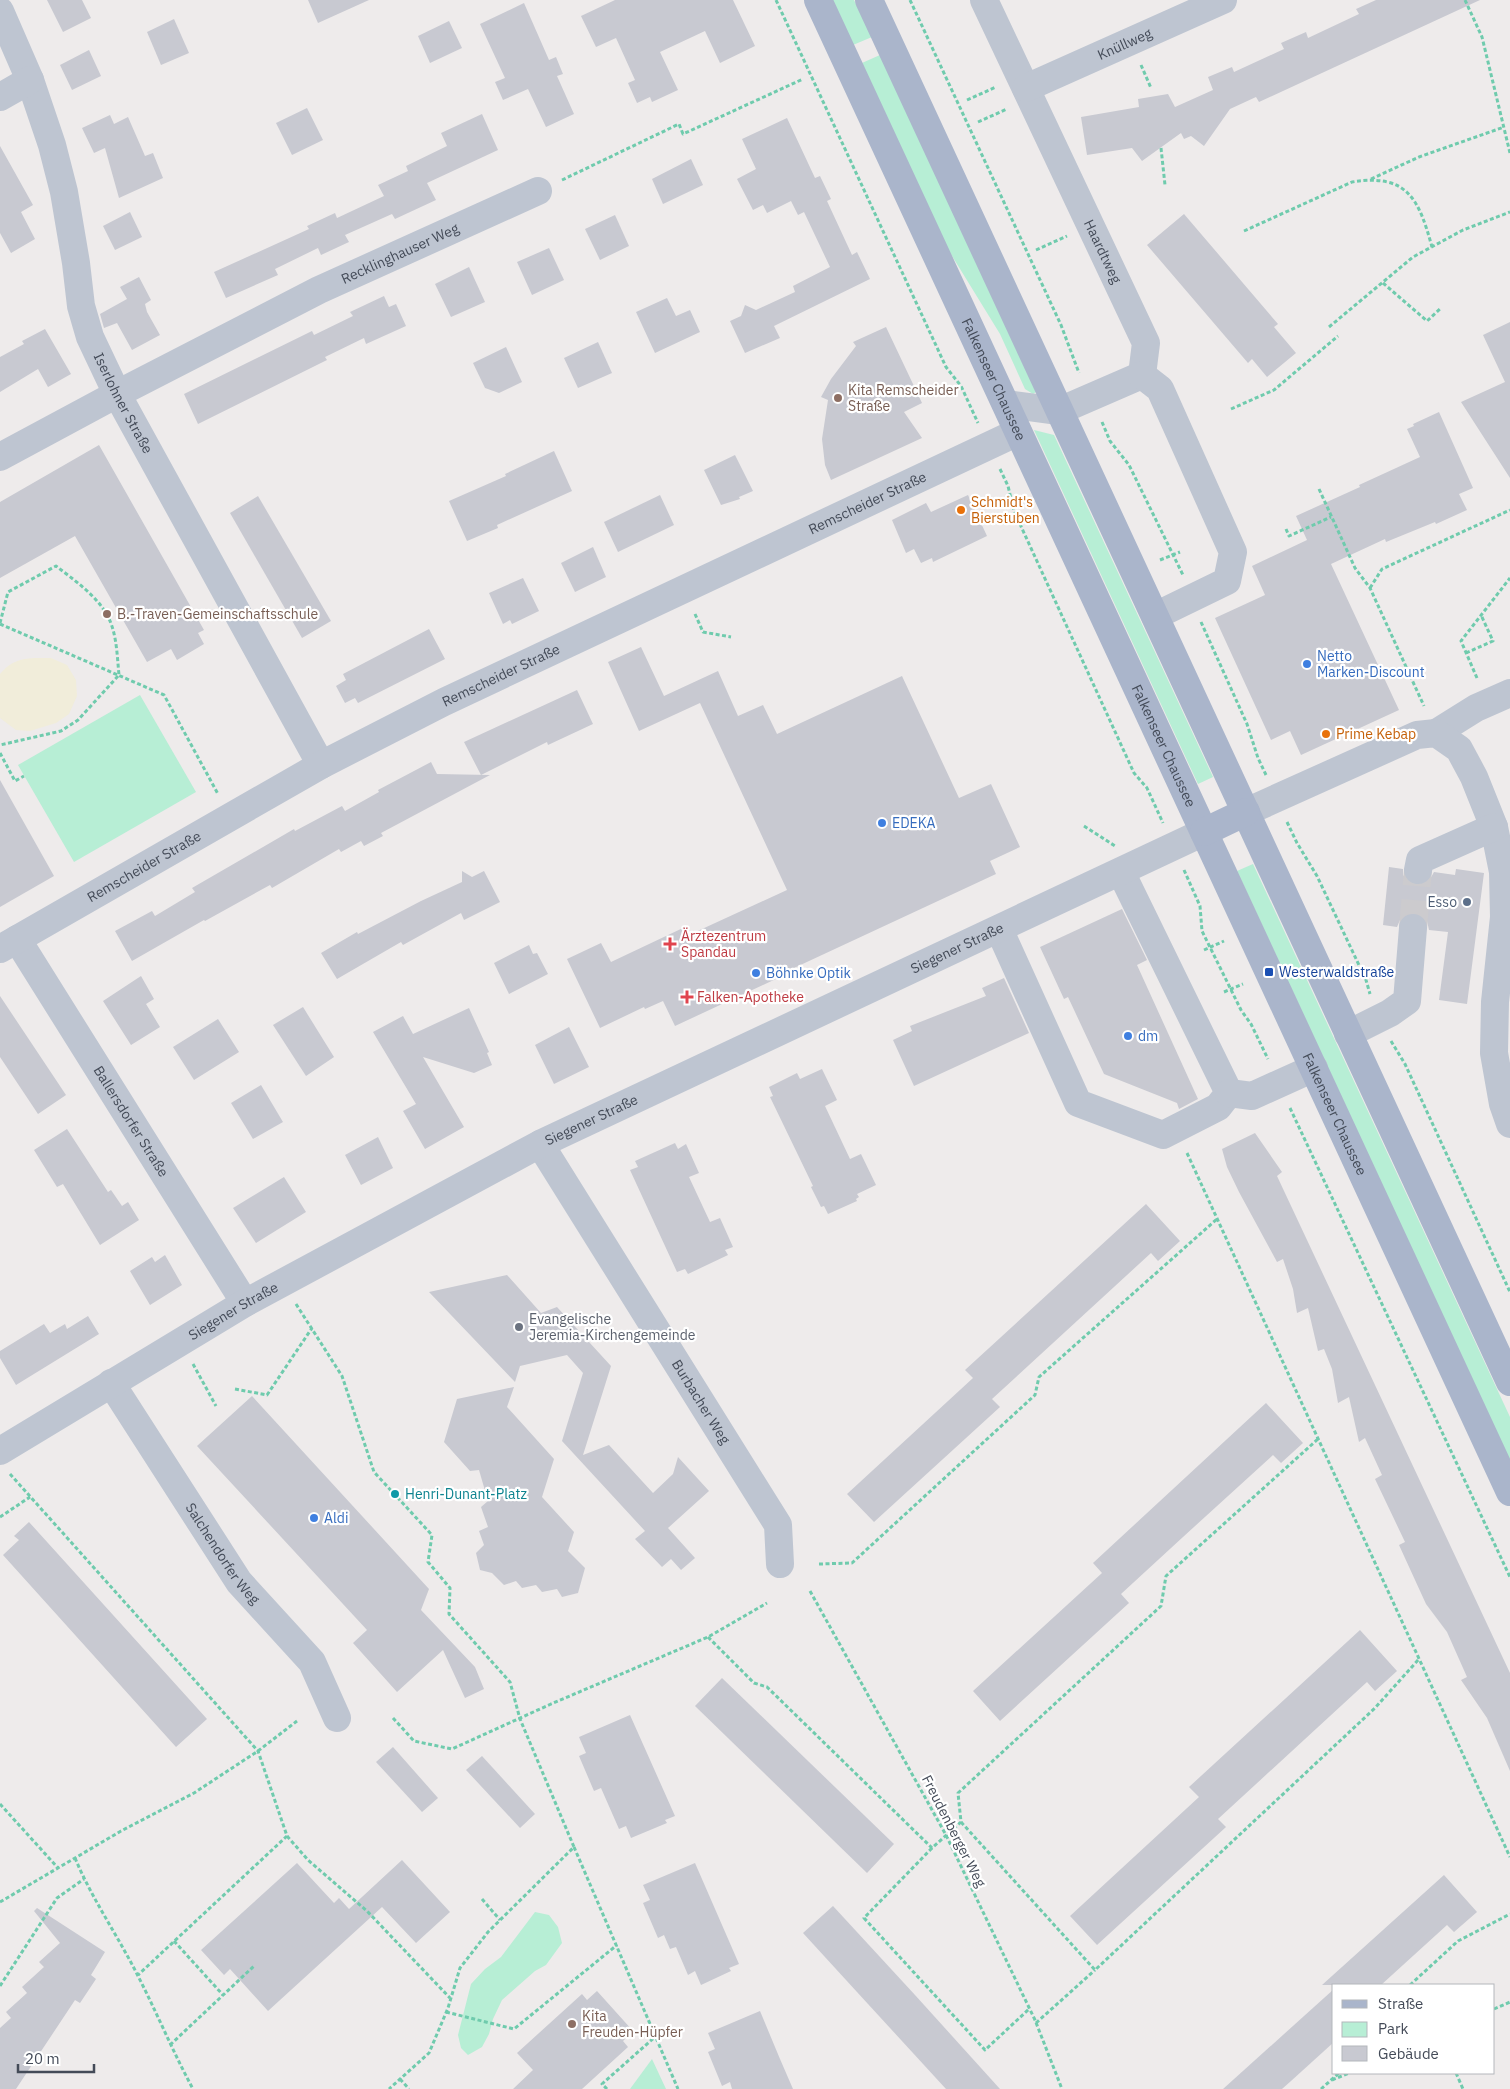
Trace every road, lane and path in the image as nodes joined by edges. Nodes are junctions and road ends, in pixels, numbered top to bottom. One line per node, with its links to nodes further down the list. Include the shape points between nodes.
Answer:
1 (776, 0): 36 (path, via 946,367 961,386)
2 (818, 0): 33 (main road, Falkenseer Chaussee)
3 (869, 0): 35 (main road)
4 (910, 0): 30 (path, via 1061,325)
5 (984, 0): 11 (street, Haardtweg)
6 (1223, 0): 11 (street, Knüllweg)
7 (1465, 0): 15 (path, via 1482,37)
8 (0, 11): 10 (street, Iserlohner Straße)
9 (803, 79): 20 (path, via 684,134 679,124)
10 (30, 80): 12 (street); 32 (street, Iserlohner Straße, via 64,192 81,306 90,337)
11 (1025, 88): 13 (path); 14 (path); 22 (street, Haardtweg)
12 (0, 97)
13 (967, 100)
14 (978, 122)
15 (1504, 127): 17 (path); 18 (path, via 1419,157)
16 (1161, 148): 19 (path)
17 (1510, 153)
18 (1370, 179): 23 (path, via 1352,182); 24 (path, via 1382,180 1411,196 1420,208)
19 (1164, 185)
20 (526, 197): 32 (street, Recklinghauser Weg, via 319,290)
21 (1510, 212): 24 (path, via 1463,230)
22 (1091, 225): 25 (path); 31 (street, Haardtweg, via 1146,343)
23 (1244, 231)
24 (1432, 247): 26 (path)
25 (1036, 250)
26 (1383, 283): 27 (path, via 1427,321); 28 (path)
27 (1440, 309)
28 (1329, 327)
29 (1338, 336): 34 (path, via 1274,390)
30 (1075, 363)
31 (1142, 375): 35 (street); 50 (street, via 1160,389 1233,552 1227,581)
32 (117, 394): 38 (street, Recklinghauser Weg); 61 (street, Iserlohner Straße)
33 (1006, 404): 35 (street); 37 (main road, Falkenseer Chaussee)
34 (1231, 409)
35 (1059, 411): 50 (main road)
36 (973, 412)
37 (1018, 432): 61 (street, Remscheider Straße, via 444,702); 68 (main road, Falkenseer Chaussee)
38 (0, 458)
39 (1008, 486): 64 (path, via 1014,511 1134,773)
40 (1319, 489): 42 (path)
41 (1510, 510): 47 (path, via 1382,569)
42 (1332, 517): 43 (path, via 1289,536); 47 (path, via 1355,568)
43 (1286, 529)
44 (1180, 552): 45 (path)
45 (1160, 560)
46 (1510, 578): 49 (path)
47 (1370, 588): 57 (path)
48 (691, 607): 52 (path, via 703,632)
49 (1481, 615): 53 (path, via 1461,641); 53 (path, via 1493,641)
50 (1155, 616): 65 (main road)
51 (0, 623): 54 (path); 54 (path, via 8,592 56,566 86,589 107,615 115,638)
52 (731, 637)
53 (1466, 653): 55 (path)
54 (119, 676): 59 (path, via 78,720 61,731); 63 (path, via 164,695)
55 (1479, 681)
56 (1510, 692): 58 (street)
57 (1424, 706)
58 (1436, 733): 65 (street, via 1417,735); 67 (street, via 1459,750)
59 (0, 745)
60 (0, 753): 62 (path, via 15,781)
61 (321, 766): 76 (street, Remscheider Straße)
62 (24, 776)
63 (219, 795)
64 (1155, 804)
65 (1246, 812): 68 (main road); 83 (main road)
66 (1084, 826): 70 (path)
67 (1494, 827): 71 (street, via 1420,860); 87 (street, via 1503,872 1504,917 1495,1002 1494,1053)
68 (1204, 832): 70 (street, Siegener Straße); 84 (main road, Falkenseer Chaussee)
69 (1297, 843): 82 (path, via 1317,876 1366,980)
70 (1120, 860): 74 (street, Siegener Straße); 86 (street)
71 (1418, 870)
72 (1190, 882): 77 (path, via 1200,906 1202,931)
73 (1414, 928): 82 (street, via 1407,1001)
74 (999, 929): 88 (street, via 1078,1103 1163,1135); 89 (street, Siegener Straße)
75 (1224, 940): 77 (path)
76 (8, 944): 93 (street, Ballersdorfer Straße)
77 (1210, 947): 78 (path); 80 (path)
78 (1204, 950)
79 (1243, 984): 80 (path)
80 (1231, 989): 81 (path); 85 (path)
81 (1224, 992)
82 (1380, 1018): 83 (street); 91 (path)
83 (1348, 1034): 96 (main road)
84 (1314, 1068): 85 (street); 102 (main road, Falkenseer Chaussee)
85 (1279, 1083): 86 (street, via 1252,1096); 107 (path)
86 (1228, 1094): 88 (street, via 1218,1106)
87 (1510, 1124)
88 (1175, 1129): 90 (path)
89 (540, 1144): 93 (street, Siegener Straße); 105 (street, Burbacher Weg, via 778,1525)
90 (1217, 1219): 100 (path); 106 (path, via 1039,1377 1036,1395 852,1563)
91 (1510, 1292)
92 (294, 1302): 94 (path)
93 (245, 1303): 97 (street, Siegener Straße)
94 (312, 1328): 98 (path, via 267,1395); 114 (path, via 342,1376 374,1472 432,1535 428,1562 450,1588 449,1614 510,1682)
95 (191, 1362): 99 (path)
96 (1510, 1382)
97 (112, 1383): 101 (street, Siegener Straße); 112 (street, Salchendorfer Weg, via 240,1582 312,1662)
98 (235, 1389)
99 (216, 1406)
100 (1318, 1438): 111 (path); 118 (path, via 1166,1576 1161,1606 958,1793)
101 (5, 1462): 103 (path)
102 (1510, 1492)
103 (30, 1497): 104 (path); 116 (path)
104 (0, 1517)
105 (780, 1564)
106 (819, 1564)
107 (1510, 1578)
108 (810, 1590): 119 (path, Freudenberger Weg)
109 (767, 1603): 110 (path)
110 (708, 1637): 114 (path); 122 (path, via 754,1682 767,1687)
111 (1419, 1659): 123 (path); 134 (path, via 1375,1708)
112 (337, 1718)
113 (393, 1718): 114 (path, via 414,1741 452,1749)
114 (520, 1719): 121 (path)
115 (296, 1721): 116 (path)
116 (258, 1751): 120 (path); 124 (path, via 194,1793)
117 (0, 1804): 125 (path)
118 (961, 1822): 119 (path); 134 (path)
119 (946, 1835): 122 (path); 141 (path, Freudenberger Weg)
120 (287, 1836): 131 (path); 139 (path)
121 (574, 1847): 130 (path); 132 (path)
122 (932, 1848): 141 (path, via 864,1918 985,2050)
123 (1510, 1857)
124 (75, 1858): 125 (path); 126 (path)
125 (58, 1868): 128 (path)
126 (84, 1879): 135 (path); 137 (path, via 57,1898)
127 (482, 1899): 130 (path)
128 (0, 1902)
129 (1510, 1914): 136 (path, via 1458,1940)
130 (500, 1920): 139 (path, via 460,1968)
131 (174, 1941): 135 (path); 138 (path)
132 (617, 1946): 143 (path, via 514,2030); 145 (path)
133 (254, 1966): 138 (path)
134 (1095, 1970): 144 (path)
135 (138, 1975): 146 (path)
136 (1411, 1984)
137 (0, 1986)
138 (224, 1995): 146 (path)
139 (451, 1999): 143 (path)
140 (1510, 2002): 142 (path)
141 (1029, 2009): 144 (path, Freudenberger Weg)
142 (1495, 2009)
143 (446, 2012): 150 (path, via 429,2053)
144 (1036, 2023): 157 (path, Freudenberger Weg)
145 (656, 2036): 155 (path, via 602,2084); 156 (path)
146 (170, 2045): 152 (path)
147 (1338, 2074): 151 (path)
148 (1347, 2074): 151 (path)
149 (1456, 2074): 159 (path)
150 (400, 2079): 153 (path); 154 (path)
151 (1329, 2082): 158 (path)
152 (193, 2089)
153 (389, 2089)
154 (409, 2089)
155 (607, 2089)
156 (678, 2089)
157 (1062, 2089)
158 (1321, 2089)
159 (1464, 2089)

